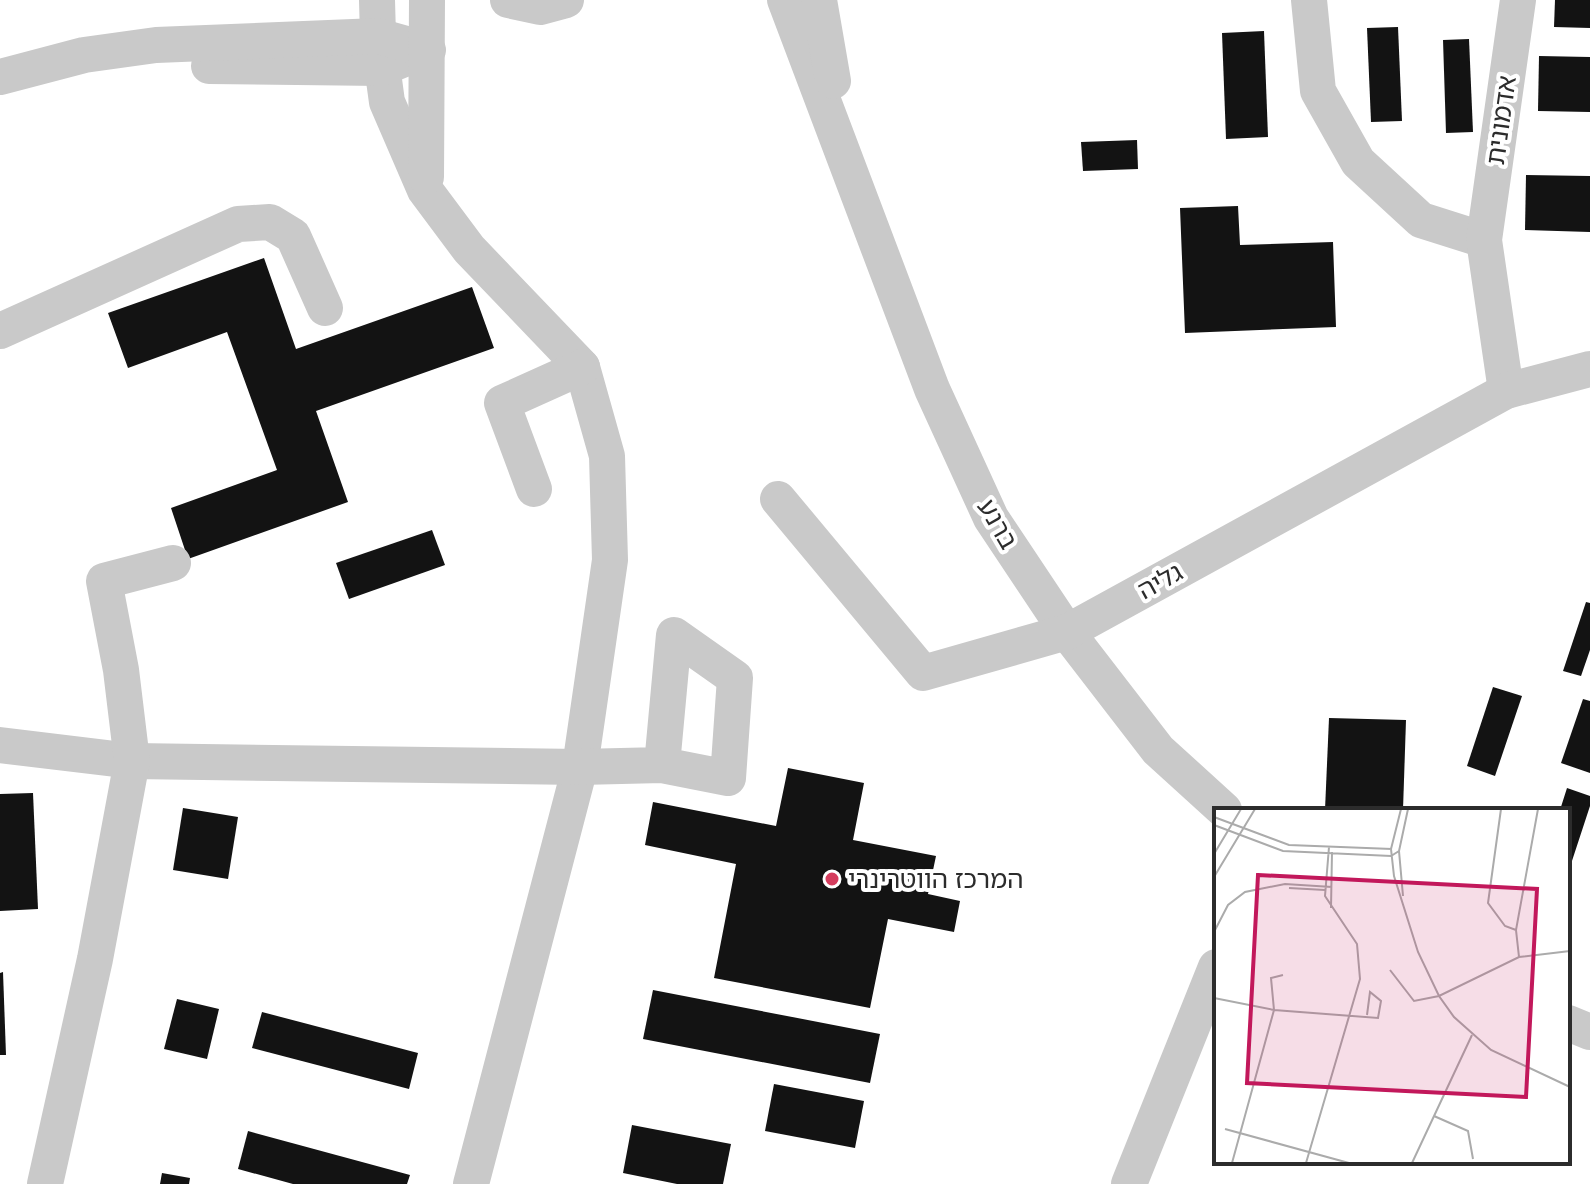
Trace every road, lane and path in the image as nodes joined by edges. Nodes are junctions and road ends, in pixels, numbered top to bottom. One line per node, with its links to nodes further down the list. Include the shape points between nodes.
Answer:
1 (377, 0): 10 (street)
2 (427, 0): 9 (street)
3 (508, 0): 4 (street, via 540,7)
4 (566, 0)
5 (785, 0): 12 (street, ברנע)
6 (819, 0): 12 (street, ברנע)
7 (1309, 0): 14 (street, via 1318,91 1358,162 1421,220)
8 (1518, 0): 14 (street, אדמונית)
9 (428, 50): 10 (street); 13 (street)
10 (380, 52): 11 (street, via 156,45 84,55); 13 (street, via 387,102)
11 (0, 78)
12 (855, 188): 23 (street, ברנע, via 932,389 991,518)
13 (425, 190): 17 (street, via 469,249)
14 (1484, 240): 19 (street, אדמונית)
15 (325, 308): 16 (street, via 293,236 270,222 238,224)
16 (0, 331)
17 (582, 367): 20 (street, via 502,403); 27 (street, via 607,456 610,560)
18 (1590, 369): 19 (street, גליה)
19 (1506, 391): 23 (street, גליה)
20 (534, 489)
21 (778, 499): 23 (street, גליה, via 923,673)
22 (173, 563): 25 (street, via 104,581)
23 (1067, 632): 28 (street, ברנע, via 1158,750)
24 (0, 745): 25 (street)
25 (132, 761): 27 (street); 32 (street)
26 (662, 765): 27 (street)
27 (580, 767): 33 (street)
28 (1222, 808)
29 (1214, 972): 34 (street)
30 (1570, 1024): 31 (street)
31 (1590, 1032)
32 (45, 1184)
33 (471, 1184)
34 (1129, 1184)

